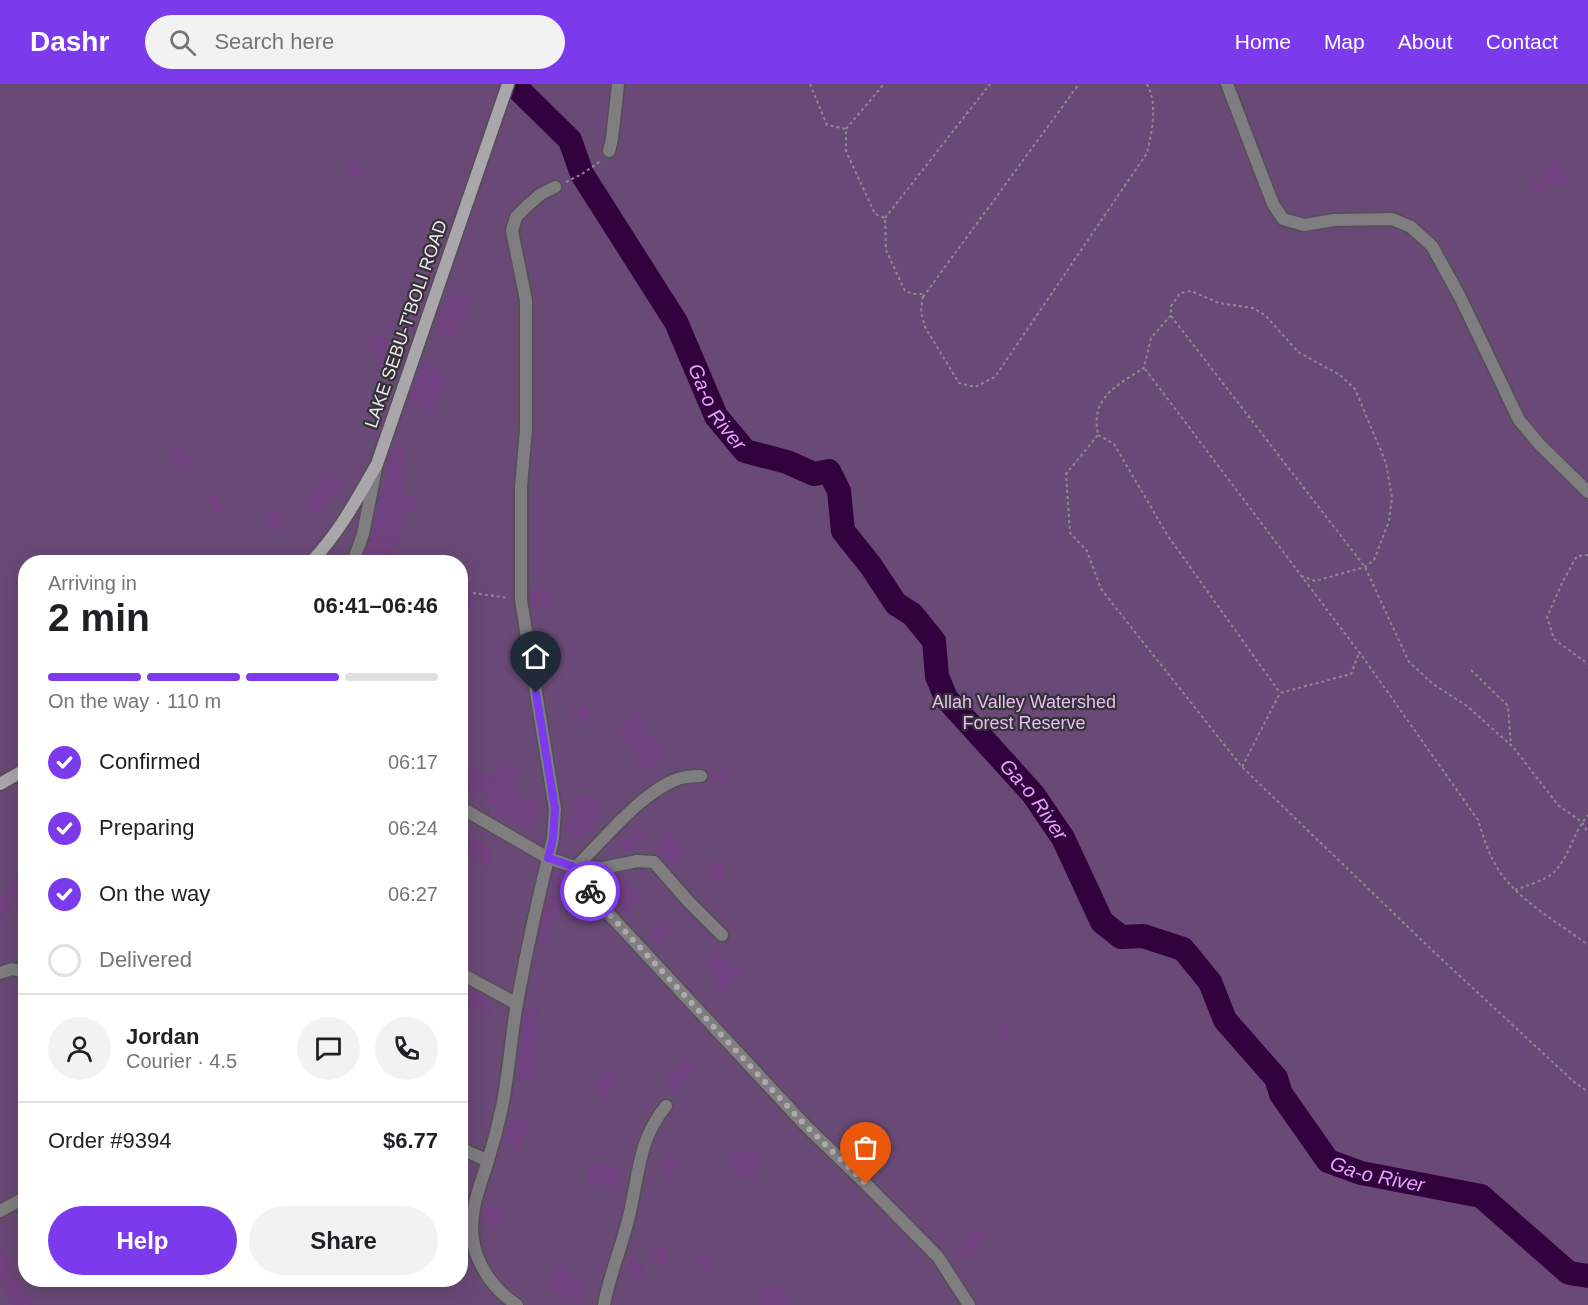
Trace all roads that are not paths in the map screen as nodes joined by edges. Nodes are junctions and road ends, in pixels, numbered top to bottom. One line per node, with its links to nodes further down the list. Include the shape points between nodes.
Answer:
1 (508, 84): 6 (main road, LAKE SEBU-T'BOLI ROAD)
2 (618, 84): 4 (street)
3 (1227, 84): 7 (street, via 1273,204 1283,219 1305,225 1392,219 1412,227 1432,246 1519,420)
4 (609, 151)
5 (555, 187): 14 (street, via 528,205 513,223 526,300 521,600 555,809)
6 (377, 464): 8 (main road, LAKE SEBU-T'BOLI ROAD, via 346,520); 9 (street)
7 (1588, 492)
8 (319, 555)
9 (356, 555)
10 (18, 774): 12 (main road)
11 (701, 776): 15 (street, via 678,778 651,794)
12 (0, 784)
13 (468, 812): 14 (street)
14 (548, 858): 15 (street); 20 (street)
15 (574, 866): 16 (street, via 603,868 654,861); 28 (street, via 608,913 805,1125 938,1257)
16 (722, 935)
17 (18, 970): 18 (street)
18 (0, 973)
19 (468, 977): 20 (street)
20 (517, 1004): 23 (street, via 502,1106)
21 (666, 1106): 27 (street, via 655,1120 640,1155 632,1207)
22 (468, 1152): 23 (street)
23 (488, 1161): 26 (street, via 476,1199 473,1239 477,1258 491,1281)
24 (18, 1201): 25 (street)
25 (0, 1211)
26 (517, 1305)
27 (604, 1305)
28 (969, 1305)

